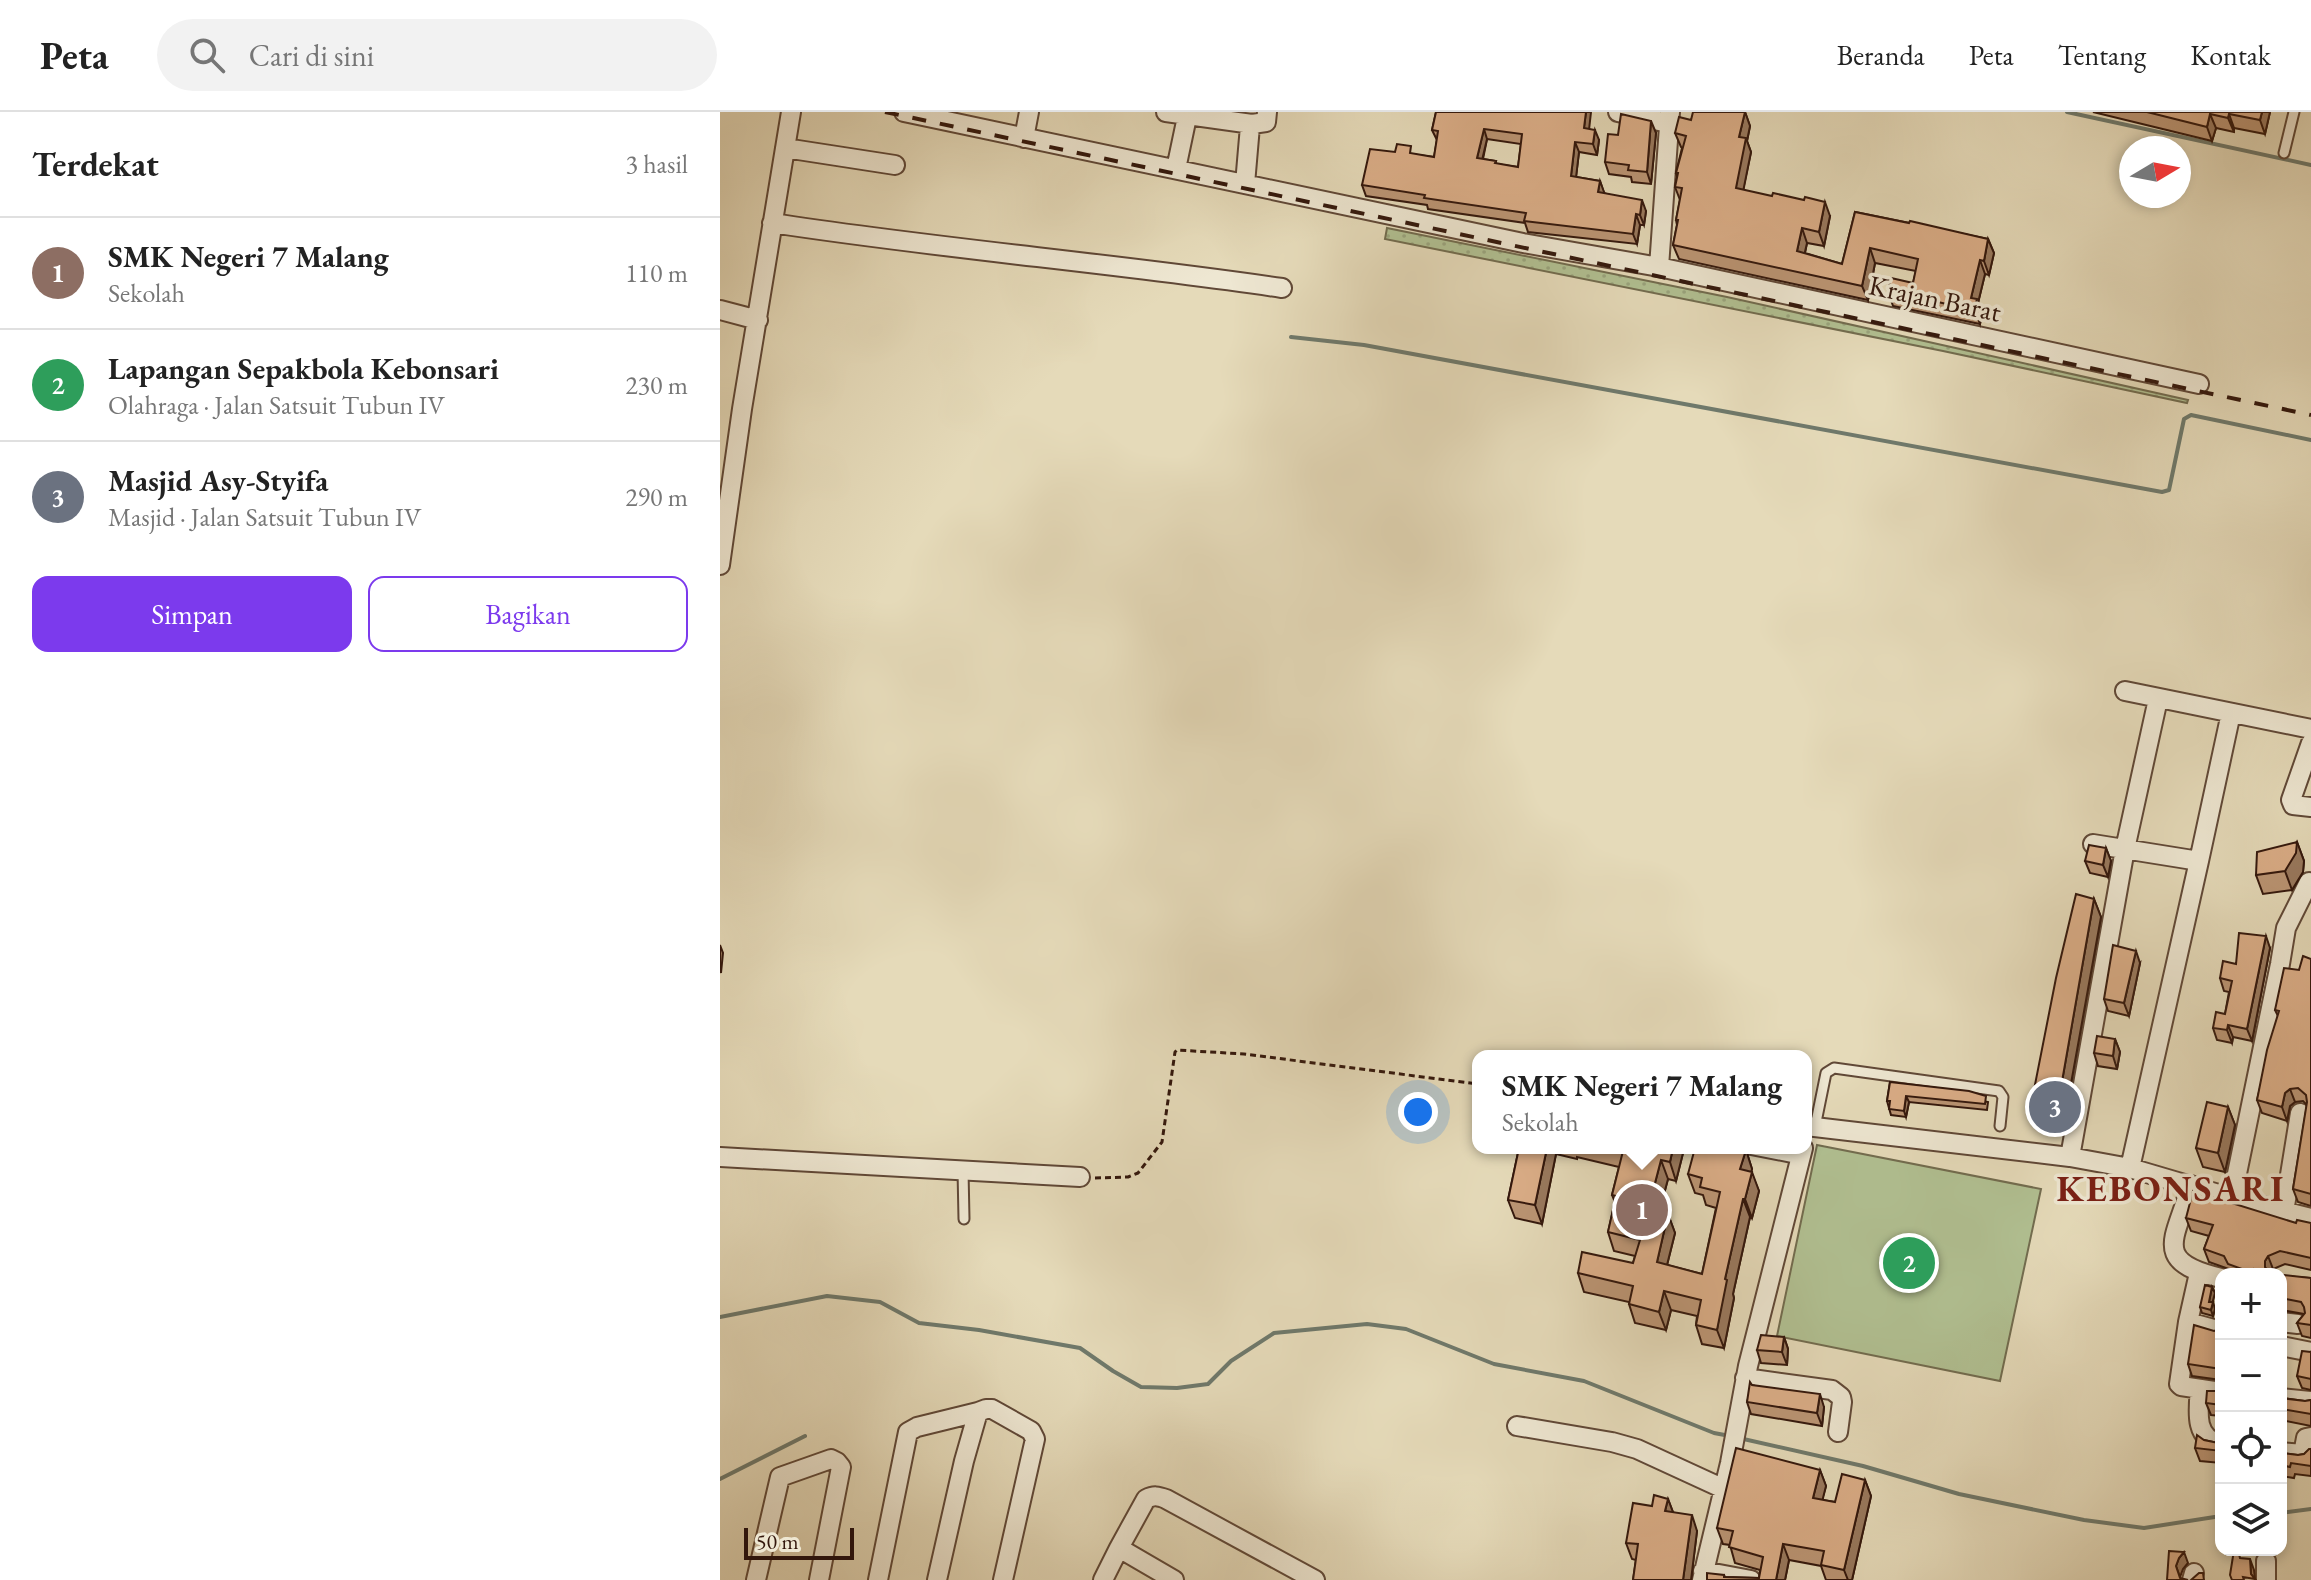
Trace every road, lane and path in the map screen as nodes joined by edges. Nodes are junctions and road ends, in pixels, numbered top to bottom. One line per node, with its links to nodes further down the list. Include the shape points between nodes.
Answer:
1 (791, 112): 12 (street)
2 (904, 112): 11 (street, Krajan Barat)
3 (1029, 112): 11 (street)
4 (1166, 112): 8 (street)
5 (1267, 112): 10 (street, via 1266,122)
6 (1618, 112): 9 (street)
7 (2294, 112): 13 (lane)
8 (1188, 114): 10 (street); 15 (street)
9 (1669, 118): 18 (street)
10 (1252, 124): 16 (street)
11 (1024, 138): 15 (street, Krajan Barat)
12 (785, 148): 14 (street); 17 (street)
13 (2284, 153)
14 (895, 165)
15 (1176, 169): 16 (street, Krajan Barat)
16 (1245, 184): 18 (street, Krajan Barat)
17 (772, 223): 19 (street); 21 (street)
18 (1659, 267): 22 (street, Krajan Barat)
19 (1282, 288)
20 (720, 310): 21 (street)
21 (758, 320): 23 (street)
22 (2199, 384)
23 (720, 565)
24 (2125, 691): 25 (street)
25 (2158, 699): 26 (street); 31 (street)
26 (2231, 713): 27 (street); 32 (street)
27 (2311, 729)
28 (2311, 743): 29 (street, via 2291,800 2293,805)
29 (2311, 807)
30 (2093, 844): 31 (street)
31 (2125, 849): 32 (street); 41 (street)
32 (2199, 861): 42 (street)
33 (2309, 882): 46 (street, via 2284,933)
34 (1472, 1083): 44 (path, via 1177,1050 1165,1133 1158,1148 1138,1173 1128,1177)
35 (2300, 1113): 47 (street)
36 (1812, 1118): 37 (lane, via 1826,1073 1834,1068 1999,1091)
37 (2000, 1126)
38 (1812, 1128): 41 (street)
39 (1801, 1154): 56 (street)
40 (720, 1157): 43 (street)
41 (2070, 1157): 42 (street)
42 (2130, 1168): 45 (street)
43 (963, 1170): 44 (street); 49 (lane)
44 (1080, 1177)
45 (2191, 1185): 46 (street); 50 (street, via 2173,1247 2180,1261)
46 (2232, 1198): 47 (street)
47 (2284, 1212): 48 (street)
48 (2311, 1218)
49 (964, 1219)
50 (2199, 1273): 51 (street); 52 (street)
51 (2215, 1277)
52 (2188, 1322): 53 (street); 57 (street, via 2178,1381)
53 (2215, 1329)
54 (2287, 1347): 55 (street)
55 (2311, 1352)
56 (1745, 1378): 63 (street, via 1832,1390 1842,1402); 67 (street)
57 (2200, 1389): 58 (street); 65 (street, via 2203,1434)
58 (2215, 1391)
59 (2287, 1399): 60 (street)
60 (2311, 1401)
61 (978, 1412): 73 (street, via 908,1432); 74 (street); 75 (street, via 992,1409 1031,1431 1035,1439)
62 (1517, 1426): 67 (street, via 1637,1449)
63 (1838, 1432)
64 (2311, 1437): 66 (street, via 2306,1438 2303,1454)
65 (2215, 1442)
66 (2287, 1453)
67 (1724, 1489): 70 (street)
68 (1119, 1548): 76 (street); 77 (street); 78 (street, via 1146,1499 1157,1496)
69 (2266, 1561): 80 (street)
70 (1703, 1576): 79 (street)
71 (756, 1580): 72 (street, via 780,1477 831,1459 841,1467)
72 (819, 1580)
73 (878, 1580)
74 (937, 1580)
75 (1003, 1580)
76 (1103, 1580)
77 (1174, 1580)
78 (1315, 1580)
79 (1751, 1580)
80 (2266, 1580)

